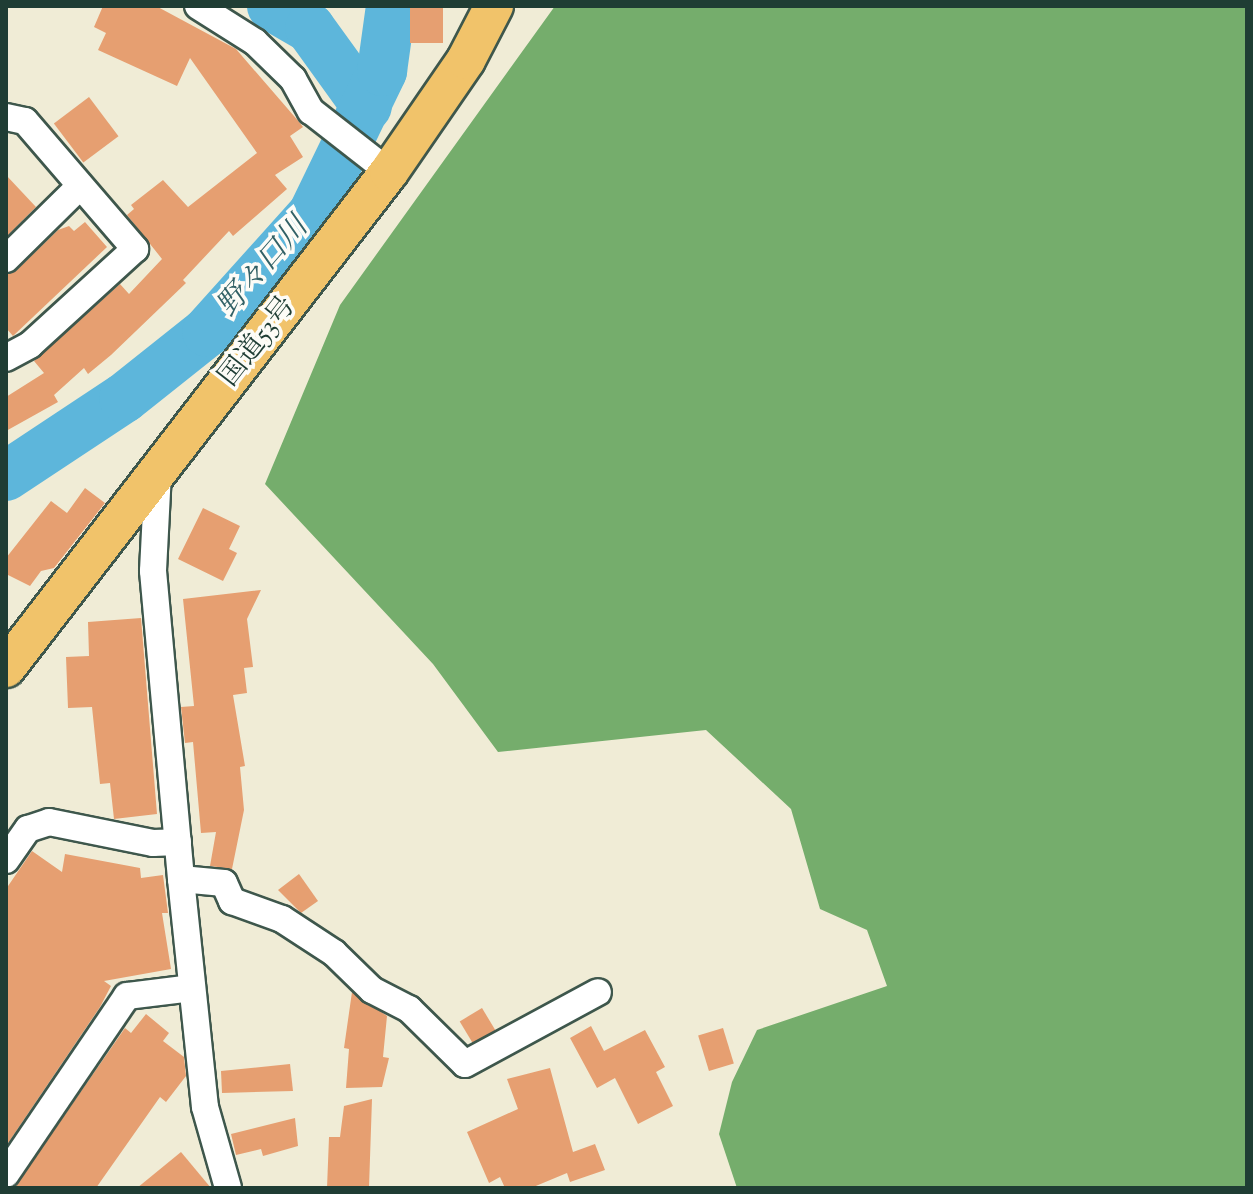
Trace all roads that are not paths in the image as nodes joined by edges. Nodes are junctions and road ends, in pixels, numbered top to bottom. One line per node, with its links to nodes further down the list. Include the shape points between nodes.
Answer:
1 (198, 6): 4 (street, via 281,65 311,111)
2 (494, 6): 4 (highway, 国道53号, via 466,60)
3 (6, 117): 5 (street, via 25,121)
4 (377, 162): 8 (highway, 国道53号)
5 (80, 186): 6 (street); 7 (street, via 135,249 30,345)
6 (6, 259)
7 (6, 358)
8 (158, 472): 9 (highway, 国道53号); 10 (street, via 153,571)
9 (6, 668)
10 (178, 842): 11 (street, via 153,843 49,822 28,829); 12 (street)
11 (6, 860)
12 (181, 879): 13 (street); 14 (street, via 224,883 232,901 282,919 334,953 372,990 409,1009 465,1064)
13 (192, 988): 15 (street, via 127,996); 16 (street, via 205,1107)
14 (598, 992)
15 (6, 1174)
16 (228, 1188)

